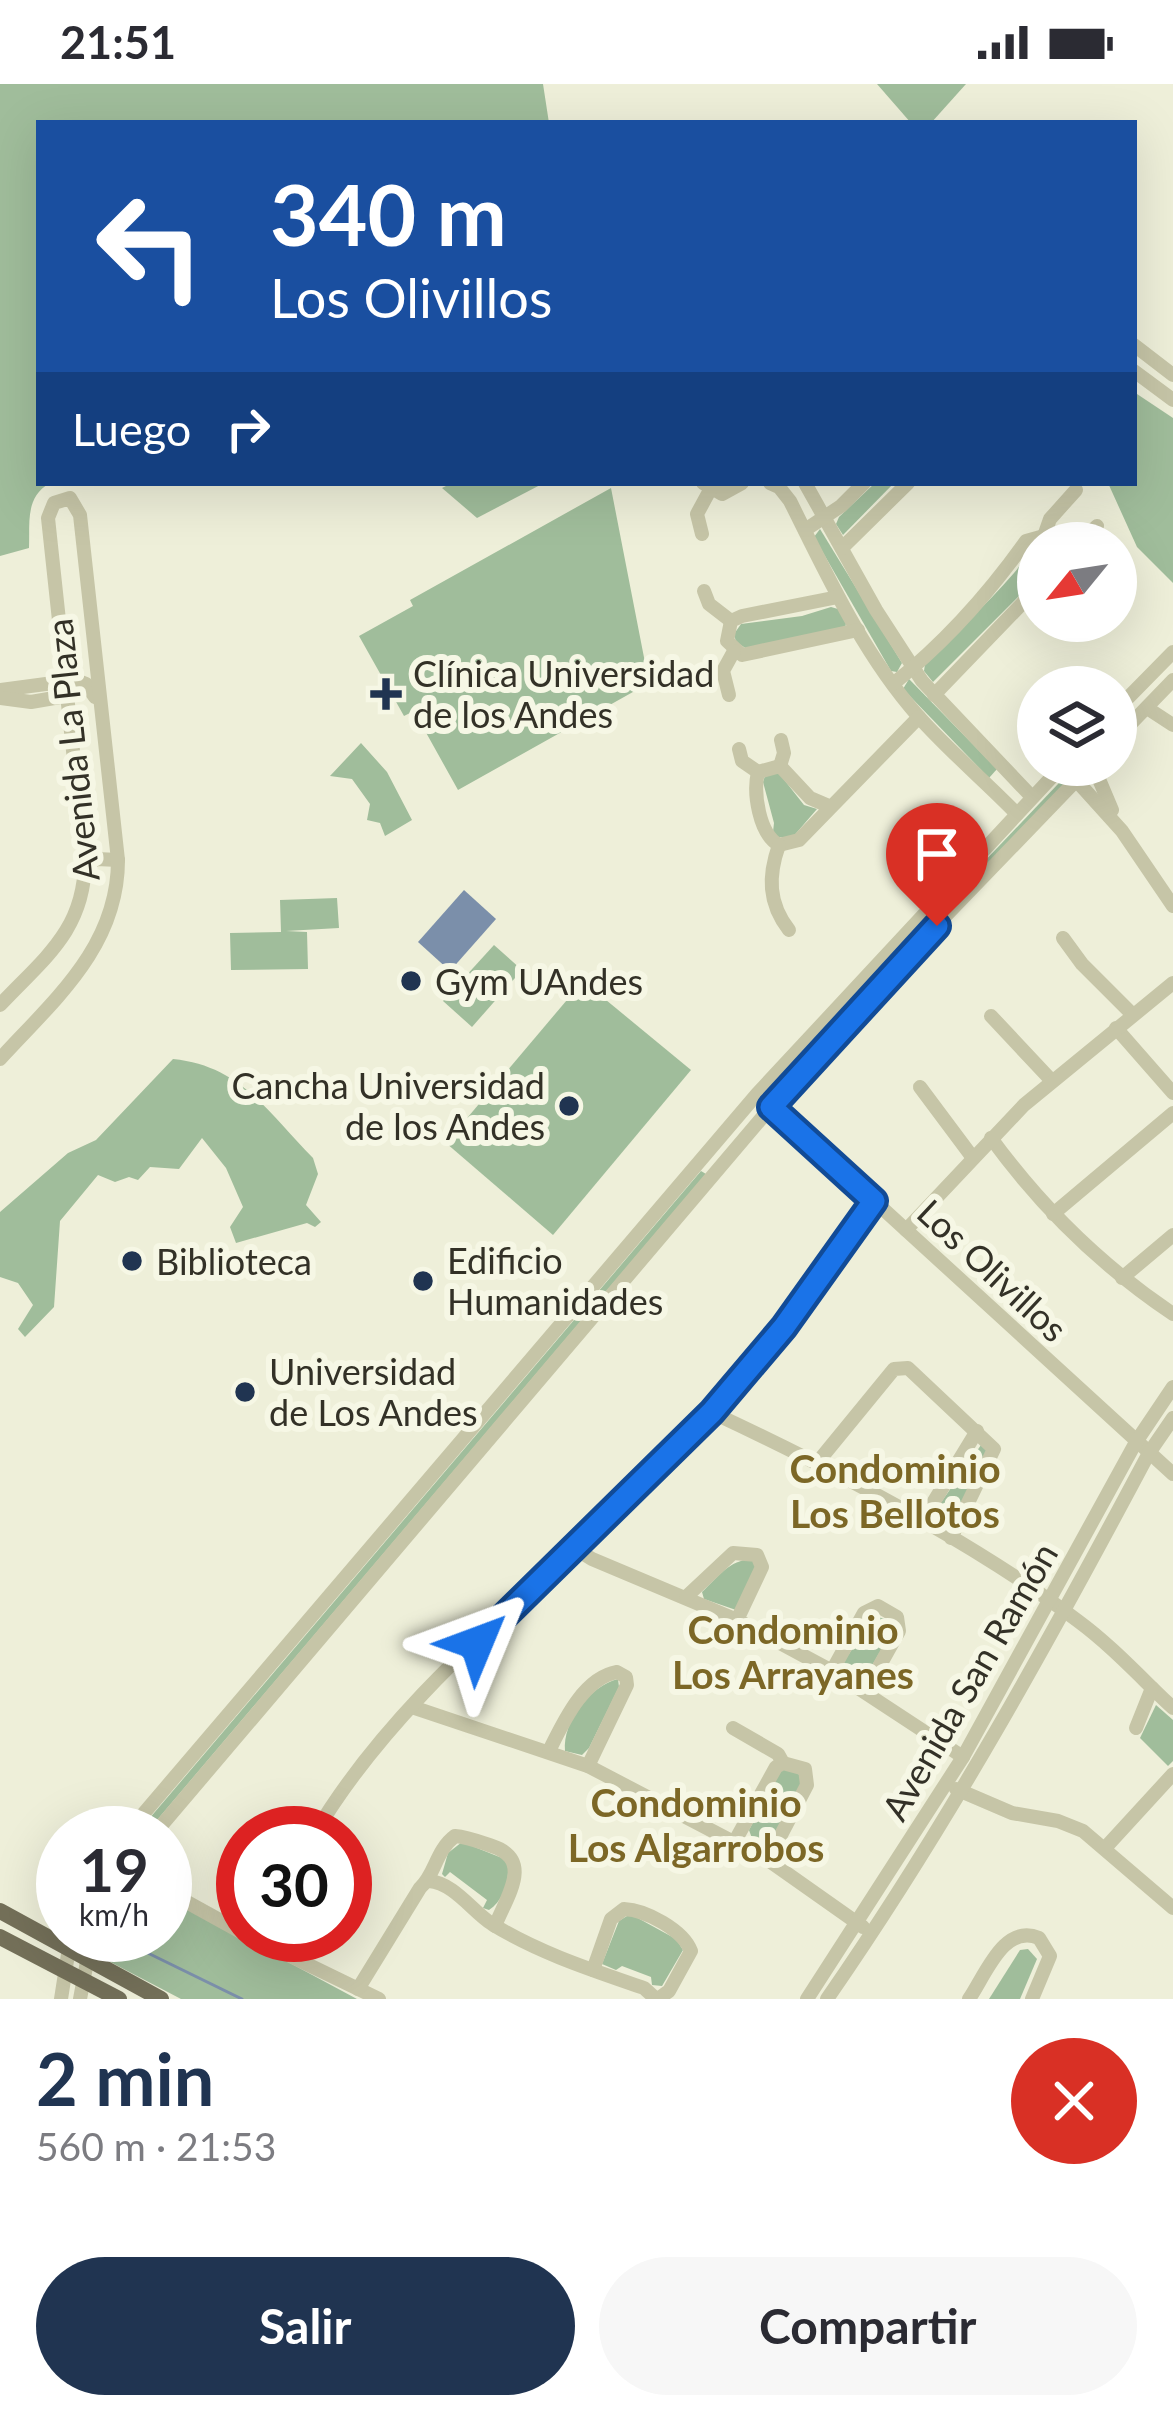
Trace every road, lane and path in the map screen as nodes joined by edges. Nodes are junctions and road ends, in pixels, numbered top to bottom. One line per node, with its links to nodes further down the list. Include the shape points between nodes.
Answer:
1 (1137, 347): 3 (street)
2 (1137, 373): 4 (street)
3 (1173, 375)
4 (1173, 400)
5 (737, 486): 10 (street, via 722,494)
6 (773, 486): 12 (street)
7 (806, 486): 12 (street); 13 (street)
8 (861, 486): 13 (street)
9 (905, 486): 19 (street)
10 (706, 487): 16 (street, via 697,514)
11 (1076, 490): 14 (street)
12 (790, 501): 15 (street)
13 (825, 519): 15 (street); 19 (street)
14 (1050, 522)
15 (805, 530): 22 (street)
16 (702, 534)
17 (81, 539): 18 (street, via 63,536); 18 (street, Avenida La Plaza, via 78,506 62,499 49,514); 36 (street, Avenida La Plaza)
18 (50, 548): 31 (street, Avenida La Plaza)
19 (842, 548): 28 (street)
20 (1017, 554): 28 (street)
21 (704, 591): 24 (street)
22 (838, 597): 24 (street); 25 (street)
23 (1017, 609): 35 (street)
24 (731, 621): 26 (street)
25 (858, 630): 26 (street); 29 (street)
26 (734, 652): 34 (street, via 724,671)
27 (1173, 652): 32 (street)
28 (913, 668): 29 (street); 35 (street)
29 (893, 684): 39 (street)
30 (1168, 685): 37 (street); 38 (street)
31 (65, 688): 33 (street); 36 (street, via 86,684); 56 (street, Avenida La Plaza)
32 (1137, 689)
33 (0, 694)
34 (728, 695)
35 (934, 695): 50 (street)
36 (98, 701): 55 (street, Avenida La Plaza)
37 (1147, 708): 40 (street); 41 (street)
38 (1173, 708)
39 (919, 717): 51 (street); 52 (street)
40 (1137, 718)
41 (1173, 725)
42 (782, 740): 44 (street)
43 (739, 749): 45 (street)
44 (780, 766): 45 (street); 51 (street, via 810,798)
45 (758, 772): 54 (street, via 766,833)
46 (1043, 786): 50 (street)
47 (1070, 786): 70 (street)
48 (1081, 786): 53 (street)
49 (1102, 786): 53 (street)
50 (1035, 795): 52 (street)
51 (831, 807): 54 (street, via 799,840)
52 (1017, 814): 68 (street)
53 (1122, 831): 57 (street)
54 (779, 845): 58 (street, via 769,871)
55 (118, 860): 56 (street); 65 (street, Avenida La Plaza, via 114,908 94,952)
56 (85, 866): 61 (street, Avenida La Plaza, via 67,933)
57 (1173, 906)
58 (789, 930)
59 (1063, 938): 62 (street)
60 (1173, 983): 62 (street)
61 (1, 1002)
62 (1132, 1014): 64 (street)
63 (991, 1016): 66 (street)
64 (1115, 1028): 66 (street); 69 (street)
65 (0, 1059)
66 (1051, 1080): 72 (street)
67 (920, 1087): 73 (street)
68 (757, 1094): 70 (street, Los Olivillos); 74 (street)
69 (1173, 1094)
70 (771, 1107): 75 (street); 76 (street, Los Olivillos)
71 (1173, 1113): 77 (street)
72 (991, 1138): 73 (street); 77 (street)
73 (973, 1158): 78 (street)
74 (691, 1169): 75 (street, via 704,1171); 110 (street)
75 (707, 1182): 111 (street)
76 (874, 1201): 78 (street, Los Olivillos); 83 (street)
77 (1053, 1214): 80 (street)
78 (906, 1231): 86 (street, Los Olivillos)
79 (1173, 1235): 80 (street)
80 (1122, 1278): 81 (street)
81 (1173, 1314)
82 (1173, 1387): 86 (street, Avenida San Ramón)
83 (712, 1412): 88 (street); 92 (street)
84 (1173, 1418): 87 (street, Avenida San Ramón)
85 (977, 1431): 88 (street, via 899,1366); 90 (street); 91 (street, via 994,1455)
86 (1136, 1442): 87 (street, Los Olivillos); 94 (street, Avenida San Ramón)
87 (1150, 1453): 89 (street, Los Olivillos); 94 (street, Avenida San Ramón)
88 (817, 1462): 90 (street)
89 (1173, 1474)
90 (922, 1521): 91 (street)
91 (951, 1538): 94 (street)
92 (574, 1548): 93 (street); 99 (street)
93 (686, 1597): 95 (street); 95 (street, via 734,1553 758,1555 762,1568)
94 (1057, 1607): 97 (street); 104 (street, Avenida San Ramón); 109 (street, Avenida San Ramón)
95 (737, 1620): 96 (street)
96 (832, 1671): 98 (street); 98 (street, via 863,1613 887,1609 899,1631)
97 (1152, 1688): 100 (street); 102 (street)
98 (865, 1691): 104 (street)
99 (412, 1707): 103 (street); 112 (street)
100 (1173, 1708)
101 (733, 1728): 105 (street)
102 (1136, 1728)
103 (549, 1751): 106 (street); 106 (street, via 589,1688 617,1672 627,1685)
104 (962, 1757): 108 (street, Avenida San Ramón)
105 (783, 1762): 113 (street); 115 (street, via 805,1769 807,1785)
106 (588, 1766): 113 (street)
107 (1173, 1774): 114 (street)
108 (946, 1784): 109 (street); 119 (street, Avenida San Ramón)
109 (962, 1792): 114 (street, via 1012,1814 1070,1825); 122 (street, Avenida San Ramón)
110 (151, 1806)
111 (177, 1806)
112 (333, 1806)
113 (735, 1841): 115 (street)
114 (1106, 1847): 117 (street)
115 (768, 1860): 119 (street)
116 (429, 1881): 120 (street); 120 (street, via 455,1836 504,1850 517,1872); 129 (street)
117 (1173, 1908)
118 (0, 1911): 121 (main road)
119 (858, 1924): 122 (street); 136 (street, Avenida San Ramón)
120 (495, 1925): 127 (street)
121 (36, 1927)
122 (872, 1933): 137 (street, Avenida San Ramón)
123 (0, 1937): 128 (main road)
124 (68, 1962): 128 (street)
125 (90, 1962): 133 (main road)
126 (308, 1962): 129 (street)
127 (593, 1970): 135 (street); 135 (street, via 611,1919 637,1910 682,1935 691,1951)
128 (67, 1973): 130 (main road); 131 (street)
129 (358, 1989): 134 (street)
130 (83, 1990): 132 (main road)
131 (61, 1999)
132 (119, 1999)
133 (161, 1999)
134 (379, 1999)
135 (657, 1999)
136 (807, 1999)
137 (826, 1999)
138 (969, 1999): 139 (street, via 1010,1937 1022,1933 1039,1938 1050,1956)
139 (1032, 1999)

